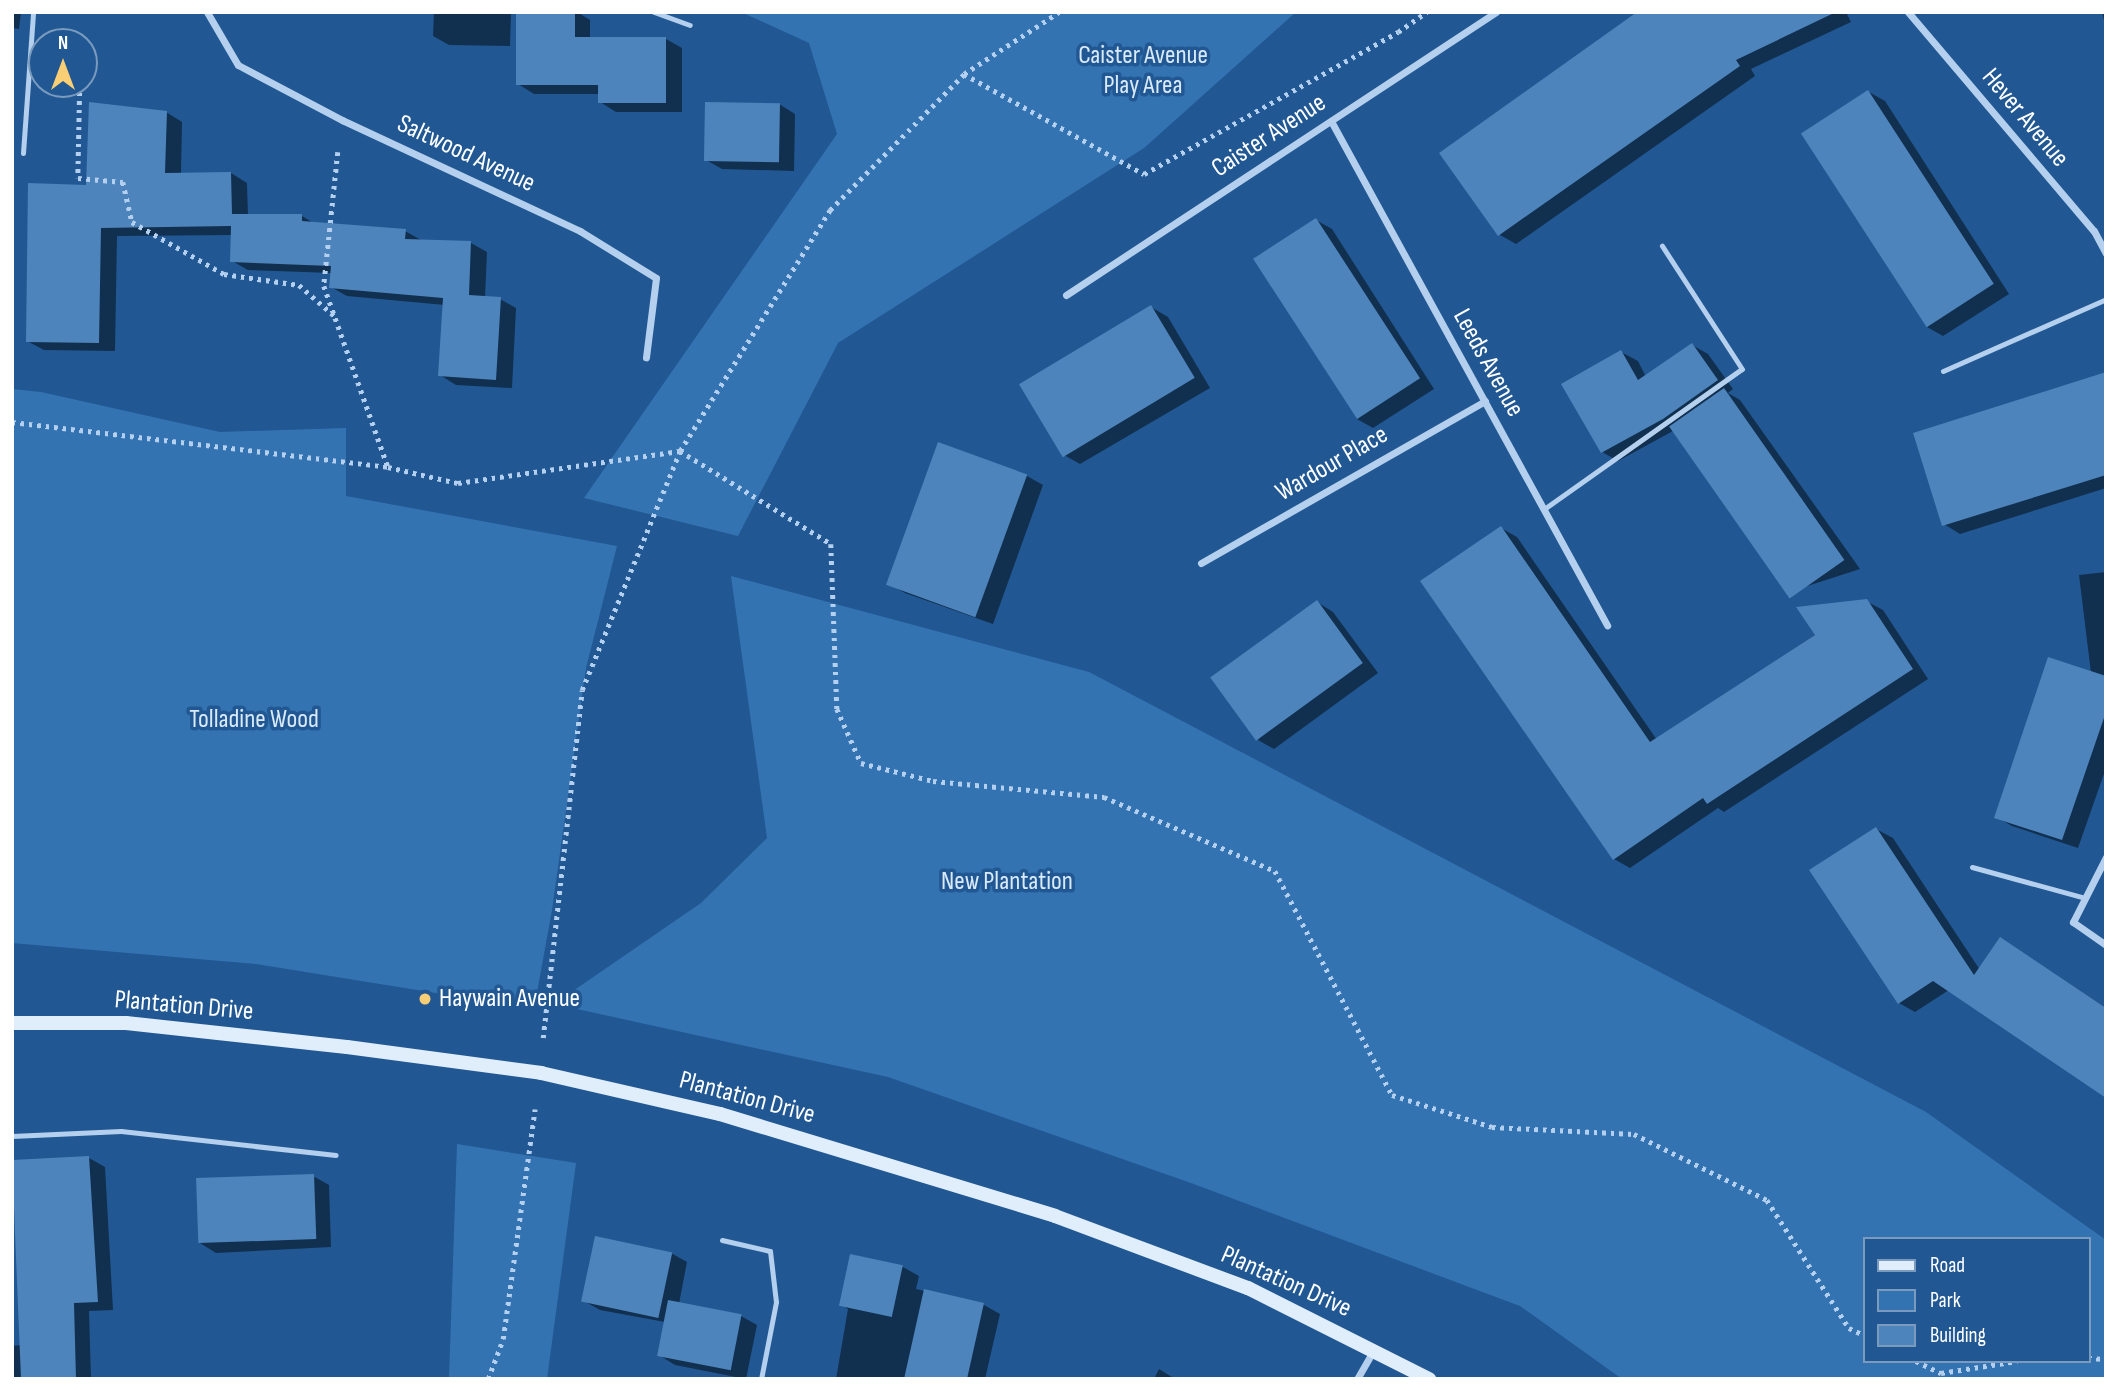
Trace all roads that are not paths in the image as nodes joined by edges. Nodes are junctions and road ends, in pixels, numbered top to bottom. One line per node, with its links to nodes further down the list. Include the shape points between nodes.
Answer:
1 (33, 12): 8 (lane)
2 (207, 12): 13 (street, Saltwood Avenue, via 238,65 342,120 580,231 656,278)
3 (654, 12): 6 (lane)
4 (1496, 12): 7 (street, Caister Avenue)
5 (1908, 12): 10 (street, Hever Avenue, via 2094,231)
6 (690, 25)
7 (1331, 121): 11 (street, Caister Avenue); 15 (street, Leeds Avenue)
8 (23, 153)
9 (1662, 246): 16 (lane, via 1742,369)
10 (2106, 254)
11 (1066, 295)
12 (2106, 299): 14 (lane)
13 (646, 357)
14 (1943, 371)
15 (1485, 401): 16 (street, Leeds Avenue); 17 (street, Wardour Place)
16 (1544, 509): 18 (street, Leeds Avenue)
17 (1201, 563)
18 (1608, 625)
19 (2106, 857): 21 (street)
20 (1972, 867): 21 (lane)
21 (2085, 898): 22 (street, via 2073,922)
22 (2106, 945)
23 (12, 1023): 27 (street, Plantation Drive, via 126,1023 346,1047 541,1073 720,1114 1055,1216 1248,1288)
24 (12, 1136): 25 (lane, via 121,1130)
25 (337, 1155)
26 (722, 1240): 28 (lane, via 770,1251 776,1303)
27 (1374, 1349): 29 (street); 30 (street, Plantation Drive)
28 (761, 1379)
29 (1357, 1379)
30 (1429, 1379)

